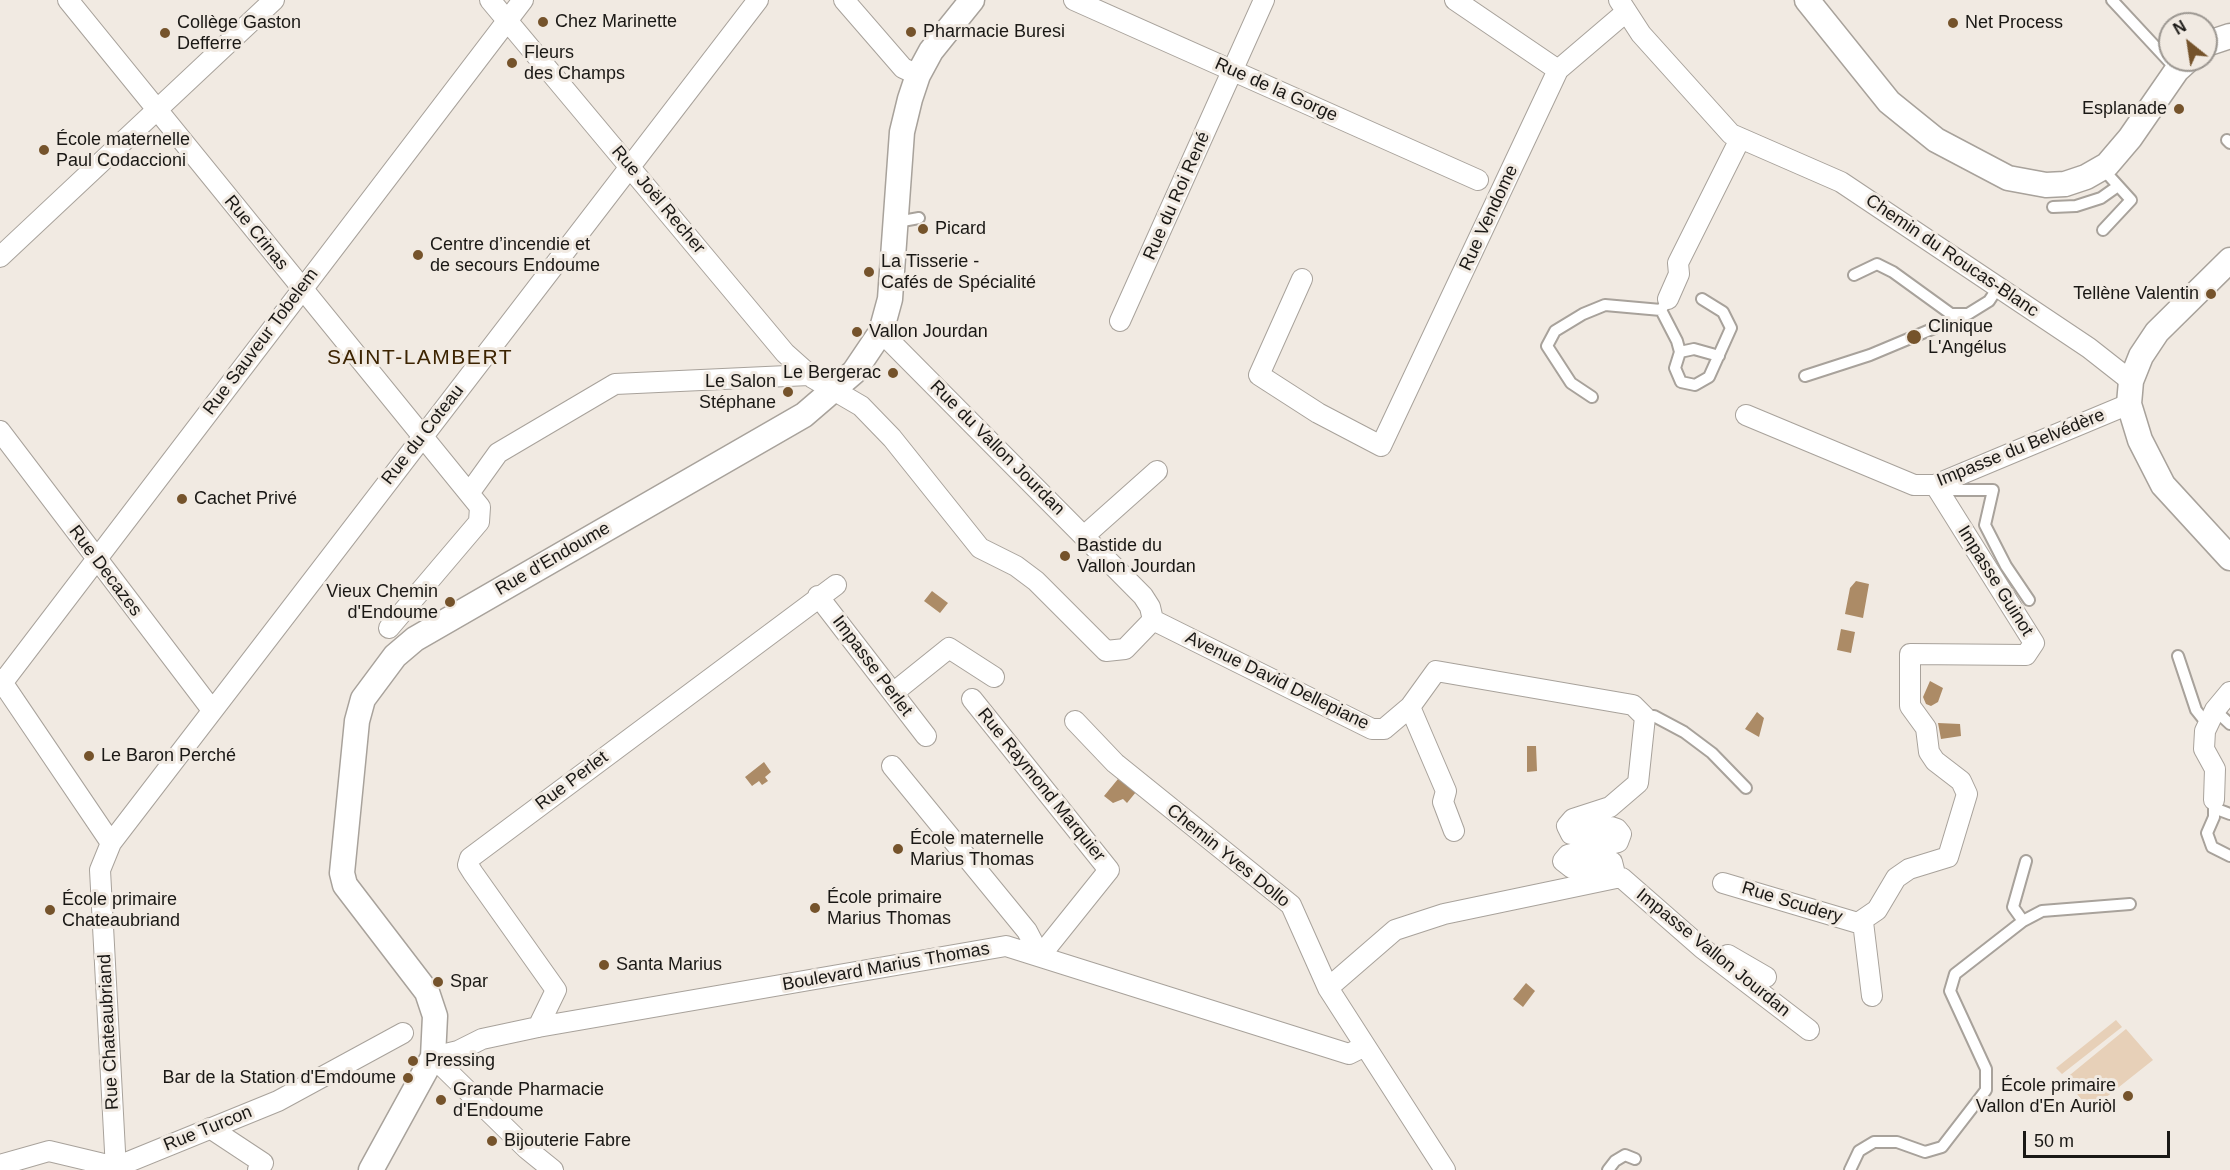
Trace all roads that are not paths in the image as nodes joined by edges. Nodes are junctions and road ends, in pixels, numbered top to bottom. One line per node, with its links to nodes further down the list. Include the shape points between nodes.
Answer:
1 (68, 0): 20 (street, Rue Crinas)
2 (274, 0): 20 (street)
3 (490, 0): 14 (street, Rue Joël Recher)
4 (523, 0): 14 (street, Rue Sauveur Tobelem)
5 (758, 0): 22 (street, Rue du Coteau)
6 (844, 0): 19 (street, via 903,68)
7 (972, 0): 19 (street, Rue d'Endoume, via 931,51)
8 (1074, 0): 16 (street, Rue de la Gorge)
9 (1264, 0): 16 (street, Rue du Roi René)
10 (1455, 0): 17 (street)
11 (1808, 0): 23 (street, via 1889,102 1936,140 2008,178 2046,185 2065,184)
12 (2112, 0): 15 (lane)
13 (1622, 6): 17 (street, Rue Vendome); 21 (street, Chemin du Roucas-Blanc, via 1641,34)
14 (507, 20): 22 (street, Rue Joël Recher); 33 (street, Rue Sauveur Tobelem)
15 (2158, 42)
16 (1232, 70): 24 (street, Rue de la Gorge); 37 (street, Rue du Roi René)
17 (1558, 70): 31 (street, Rue Vendome, via 1381,446 1318,413 1259,375)
18 (2178, 72): 23 (street, via 2130,138)
19 (918, 75): 38 (street, Rue d'Endoume, via 903,132 908,220)
20 (156, 110): 28 (street); 33 (street, Rue Crinas)
21 (1740, 140): 32 (street, Chemin du Roucas-Blanc, via 1841,182); 35 (street, via 1678,263 1679,274)
22 (630, 166): 41 (street, Rue Joël Recher, via 785,353); 48 (street, Rue du Coteau)
23 (2102, 168): 25 (lane)
24 (1478, 180)
25 (2118, 186): 26 (lane, via 2093,201); 27 (lane, via 2131,200)
26 (2053, 207)
27 (2103, 230)
28 (0, 257)
29 (2230, 260): 44 (street, via 2157,332 2141,356)
30 (1854, 275): 36 (lane, via 1877,264 1951,314)
31 (1302, 279)
32 (1999, 286): 36 (lane, via 1989,301); 44 (street, Chemin du Roucas-Blanc, via 2089,348)
33 (302, 288): 48 (street, Rue Crinas); 54 (street, Rue Sauveur Tobelem)
34 (1702, 299): 40 (lane, via 1723,312 1731,328)
35 (1665, 304): 39 (lane); 45 (lane, via 1605,305 1555,331 1547,346 1571,383)
36 (1968, 314): 42 (lane, via 1870,355)
37 (1120, 321)
38 (881, 332): 43 (street, Rue d'Endoume, via 854,372); 52 (street, Rue du Vallon Jourdan)
39 (1680, 352): 40 (lane, via 1694,349); 40 (lane, via 1674,368 1681,382 1695,385 1709,377)
40 (1719, 356)
41 (809, 375): 43 (street, Rue Joël Recher); 51 (street, via 615,384 498,453)
42 (1805, 376)
43 (835, 391): 58 (street, via 861,406 892,438 980,548 1036,581 1106,651 1125,649); 96 (street, Rue d'Endoume, via 804,415 415,639 395,656 363,699 340,864 345,885 428,995 435,1016)
44 (2130, 393): 50 (street, Impasse du Belvédère); 53 (street, via 2140,440 2163,485)
45 (1592, 397)
46 (1746, 416): 50 (street, Impasse du Belvédère, via 1914,485)
47 (0, 431): 54 (street, Rue Decazes)
48 (422, 435): 51 (street, Rue Crinas); 67 (street, Rue du Coteau)
49 (1157, 471): 52 (street)
50 (1940, 483): 57 (lane, via 1952,490 1993,490 1985,525); 75 (street, Impasse Guinot, via 2034,643 2026,655 1910,654 1910,706 1926,728 1929,752 1960,781)
51 (470, 492): 59 (street, via 480,507 479,522)
52 (1084, 536): 58 (street, Rue du Vallon Jourdan, via 1143,596)
53 (2230, 558)
54 (96, 559): 62 (street, Rue Sauveur Tobelem); 67 (street, Rue Decazes)
55 (836, 585): 56 (street, Rue Perlet)
56 (818, 596): 64 (street, Impasse Perlet); 92 (street, Rue Perlet, via 470,858 468,865 473,873 556,990)
57 (2029, 600)
58 (1153, 621): 66 (street, Avenue David Dellepiane, via 1372,729 1384,729)
59 (389, 628)
60 (2178, 656): 69 (lane, via 2196,710)
61 (994, 677): 64 (street, via 949,648)
62 (1, 683): 79 (street)
63 (2230, 692): 69 (street)
64 (893, 693): 72 (street, Impasse Perlet)
65 (972, 699): 88 (street, Rue Raymond Marquier, via 1109,870)
66 (1410, 707): 68 (street, Avenue David Dellepiane, via 1436,671 1633,705); 78 (street, via 1446,791 1443,802)
67 (212, 710): 79 (street, Rue du Coteau)
68 (1645, 717): 74 (lane, via 1654,716 1684,732 1712,753); 82 (street, via 1638,783 1610,807 1573,819 1567,826 1571,834 1617,829 1621,834 1618,842 1568,855 1563,861 1572,868 1612,862)
69 (2212, 718): 71 (lane); 76 (street, via 2204,749 2215,769)
70 (1075, 721): 90 (street, Chemin Yves Dollo, via 1115,763 1291,905)
71 (2230, 724)
72 (926, 736)
73 (892, 766): 88 (street, via 1027,932)
74 (1746, 788)
75 (1966, 794): 86 (street, Rue Scudery, via 1948,857 1909,869 1896,878 1877,910)
76 (2214, 804): 77 (lane); 80 (lane, via 2214,817 2207,833 2212,848)
77 (2230, 814)
78 (1454, 831)
79 (111, 843): 100 (street, Rue Chateaubriand, via 100,870)
80 (2230, 856)
81 (2026, 861): 85 (lane, via 2013,907)
82 (1616, 878): 87 (street, Impasse Vallon Jourdan, via 1622,879); 90 (street, via 1444,914 1395,930)
83 (1724, 882): 86 (street, Rue Scudery)
84 (2130, 904): 85 (lane, via 2042,911)
85 (2023, 921): 106 (lane, via 1955,974 1950,991 1986,1070 1986,1090 1942,1147 1925,1152 1897,1142 1874,1142 1859,1151)
86 (1863, 922): 91 (street)
87 (1702, 948): 89 (street, via 1718,950); 93 (street, Impasse Vallon Jourdan)
88 (1040, 956): 92 (street, Boulevard Marius Thomas, via 1006,946); 95 (street, Boulevard Marius Thomas, via 1349,1054)
89 (1766, 977)
90 (1328, 988): 95 (street, Chemin Yves Dollo)
91 (1872, 996)
92 (537, 1027): 96 (street, Boulevard Marius Thomas, via 482,1039 458,1051)
93 (1809, 1030)
94 (403, 1032): 97 (street, Rue Turcon, via 278,1101)
95 (1365, 1046): 104 (street, Chemin Yves Dollo)
96 (433, 1056): 102 (street, Rue d'Endoume); 103 (street, via 527,1149)
97 (210, 1128): 100 (street, Rue Turcon); 101 (street, via 263,1164)
98 (1635, 1159): 105 (lane, via 1625,1155)
99 (0, 1165): 100 (street, via 49,1151)
100 (116, 1168)
101 (258, 1170)
102 (371, 1170)
103 (554, 1170)
104 (1445, 1170)
105 (1608, 1170)
106 (1850, 1170)

